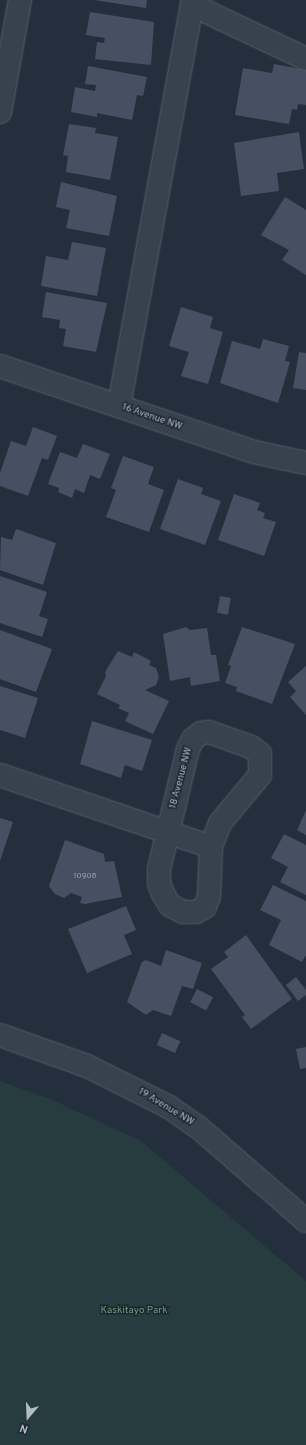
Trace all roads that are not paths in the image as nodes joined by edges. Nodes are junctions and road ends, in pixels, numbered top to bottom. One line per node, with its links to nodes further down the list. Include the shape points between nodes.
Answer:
1 (20, 0): 4 (street)
2 (193, 3): 3 (street); 6 (street)
3 (306, 59)
4 (0, 112)
5 (0, 366): 6 (street, 16 Avenue NW)
6 (118, 406): 7 (street, 16 Avenue NW, via 254,452)
7 (306, 463)
8 (0, 775): 9 (street)
9 (166, 832): 10 (street); 10 (street, 18 Avenue NW, via 159,883 170,905 183,912 196,912 205,907 209,896); 10 (street, 18 Avenue NW, via 192,739 205,733 219,735 251,747 260,754 262,761 260,775 220,823)
10 (211, 847)
11 (0, 1035): 12 (street, 19 Avenue NW, via 87,1066 169,1107 198,1127)
12 (306, 1221)

